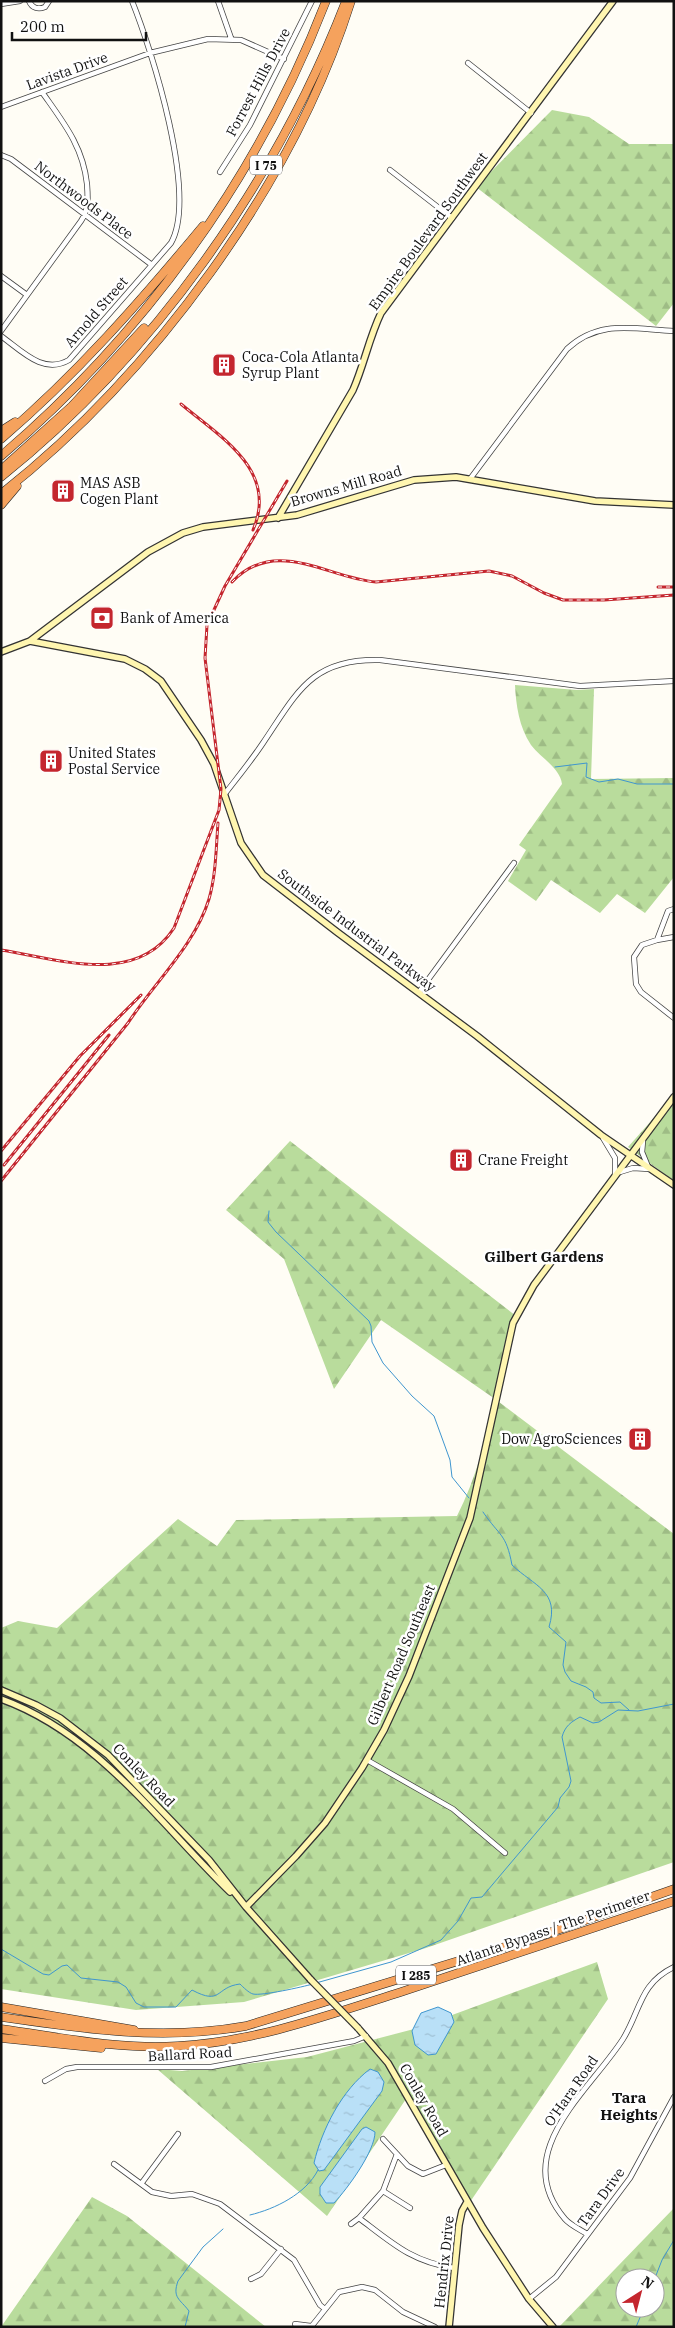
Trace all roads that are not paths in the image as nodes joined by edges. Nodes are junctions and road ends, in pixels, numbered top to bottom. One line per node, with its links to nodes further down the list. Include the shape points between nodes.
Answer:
1 (20, 1): 11 (street)
2 (28, 1): 3 (street, via 38,9)
3 (49, 1)
4 (132, 1): 13 (street)
5 (218, 1): 12 (street)
6 (312, 1): 14 (street, Forrest Hills Drive)
7 (326, 1): 22 (highway, I 75, via 281,103)
8 (346, 1): 28 (highway, I 75, via 304,97 268,163 223,232)
9 (351, 1): 36 (highway, via 336,45 306,112 259,197 214,266 143,358)
10 (614, 1): 18 (street, Empire Boulevard Southwest)
11 (1, 4)
12 (230, 38): 13 (street, Lavista Drive, via 208,39); 14 (street, Lavista Drive, via 250,43)
13 (150, 53): 16 (street, Lavista Drive); 25 (street, via 173,141 179,200 176,234)
14 (284, 59): 21 (street, Forrest Hills Drive, via 250,125)
15 (468, 63): 18 (street)
16 (42, 92): 17 (street, Lavista Drive); 23 (street, via 83,158 88,198)
17 (1, 107)
18 (531, 113): 24 (street, Empire Boulevard Southwest)
19 (1, 155): 23 (street, Northwoods Place, via 11,159)
20 (390, 170): 24 (street)
21 (220, 172)
22 (222, 203): 32 (highway, via 115,329); 35 (highway, I 75, via 168,282 132,327 55,408)
23 (85, 215): 25 (street, Northwoods Place); 27 (street)
24 (452, 218): 43 (street, Empire Boulevard Southwest, via 381,314 353,390)
25 (152, 265): 31 (street, Arnold Street, via 64,364 39,363)
26 (1, 276): 27 (street)
27 (27, 295): 29 (street)
28 (162, 315): 37 (highway, via 150,321 72,406); 38 (highway, I 75, via 78,408)
29 (1, 331)
30 (674, 331): 39 (street, via 612,328 590,332 578,339 567,349)
31 (1, 336)
32 (41, 403): 33 (highway); 34 (highway)
33 (1, 431)
34 (1, 439)
35 (1, 456)
36 (38, 463): 40 (highway); 41 (highway)
37 (1, 470)
38 (1, 477)
39 (470, 479): 42 (street, Browns Mill Road, via 548,495); 43 (street, Browns Mill Road, via 414,480 316,510)
40 (1, 494)
41 (1, 505)
42 (674, 506)
43 (278, 518): 44 (street, Browns Mill Road, via 202,527 165,541)
44 (30, 641): 45 (street, Browns Mill Road); 47 (street, Southside Industrial Parkway, via 125,659 153,674 168,690 201,740 214,764)
45 (1, 652)
46 (674, 681): 47 (street, via 580,686 380,660 347,662 321,672 299,690)
47 (224, 796): 52 (street, Southside Industrial Parkway, via 241,843 264,875)
48 (514, 863): 52 (street)
49 (674, 909): 51 (street, via 668,911)
50 (674, 937): 51 (street)
51 (657, 940): 53 (street, via 642,945 634,957 636,984 641,992)
52 (419, 992): 55 (street, Southside Industrial Parkway)
53 (674, 1018)
54 (674, 1097): 56 (street, Gilbert Road Southeast)
55 (601, 1135): 57 (street, Southside Industrial Parkway); 59 (street, Southside Industrial Parkway, via 615,1158)
56 (644, 1138): 57 (street, Gilbert Road Southeast); 58 (street, via 642,1152)
57 (630, 1156): 58 (street, Southside Industrial Parkway); 59 (street, Gilbert Road Southeast)
58 (649, 1169): 59 (street, via 630,1168); 60 (street, Southside Industrial Parkway)
59 (615, 1176): 63 (street, Gilbert Road Southeast, via 528,1295 513,1323 503,1353 470,1518 403,1690)
60 (674, 1185)
61 (1, 1690): 67 (street, Conley Road, via 36,1704 96,1744 209,1860)
62 (1, 1699): 67 (street, Conley Road, via 42,1717 77,1740 116,1775)
63 (367, 1760): 64 (street, via 453,1809); 67 (street, Gilbert Road Southeast, via 309,1842)
64 (505, 1853)
65 (674, 1889): 72 (highway, Atlanta Bypass / The Perimeter / I 285, via 540,1936 269,2020 227,2029)
66 (674, 1901): 75 (highway, Atlanta Bypass / The Perimeter / I 285, via 531,1950 275,2030 205,2044)
67 (246, 1907): 73 (street, Conley Road, bridge)
68 (674, 1967): 89 (street, O'Hara Road, via 659,1974 646,1989 623,2039 564,2116 550,2140 545,2166 546,2185 566,2220)
69 (1, 2007): 72 (highway)
70 (1, 2017): 72 (highway, Atlanta Bypass / The Perimeter / I 285, via 98,2031)
71 (1, 2029): 75 (highway, Atlanta Bypass / The Perimeter / I 285)
72 (153, 2034)
73 (366, 2036): 76 (street, Ballard Road, via 344,2043 211,2067 77,2067 66,2069); 82 (street, Conley Road, via 392,2070)
74 (1, 2038): 75 (highway, via 82,2047)
75 (130, 2046)
76 (45, 2081)
77 (674, 2097): 89 (street, Tara Drive, via 630,2178)
78 (178, 2134): 83 (street)
79 (383, 2139): 80 (street)
80 (397, 2154): 82 (street, via 408,2166 423,2174); 84 (street)
81 (114, 2164): 83 (street)
82 (446, 2165): 85 (street, Conley Road)
83 (141, 2184): 90 (street, via 161,2195 192,2194 220,2204)
84 (383, 2191): 86 (street); 87 (street)
85 (467, 2202): 91 (street, Hendrix Drive, via 460,2218); 93 (street, Conley Road)
86 (410, 2208)
87 (359, 2218): 88 (street); 91 (street, via 416,2259)
88 (350, 2224)
89 (587, 2234): 93 (street, Tara Drive, via 556,2276)
90 (280, 2250): 92 (street, via 261,2274); 94 (street, via 294,2260)
91 (454, 2268): 98 (street, Hendrix Drive)
92 (251, 2279)
93 (529, 2299): 99 (street, Conley Road)
94 (325, 2309): 96 (street); 97 (street, via 339,2292 362,2287 375,2290 403,2312)
95 (295, 2324): 96 (street)
96 (311, 2326)
97 (435, 2327)
98 (449, 2327)
99 (553, 2327)

